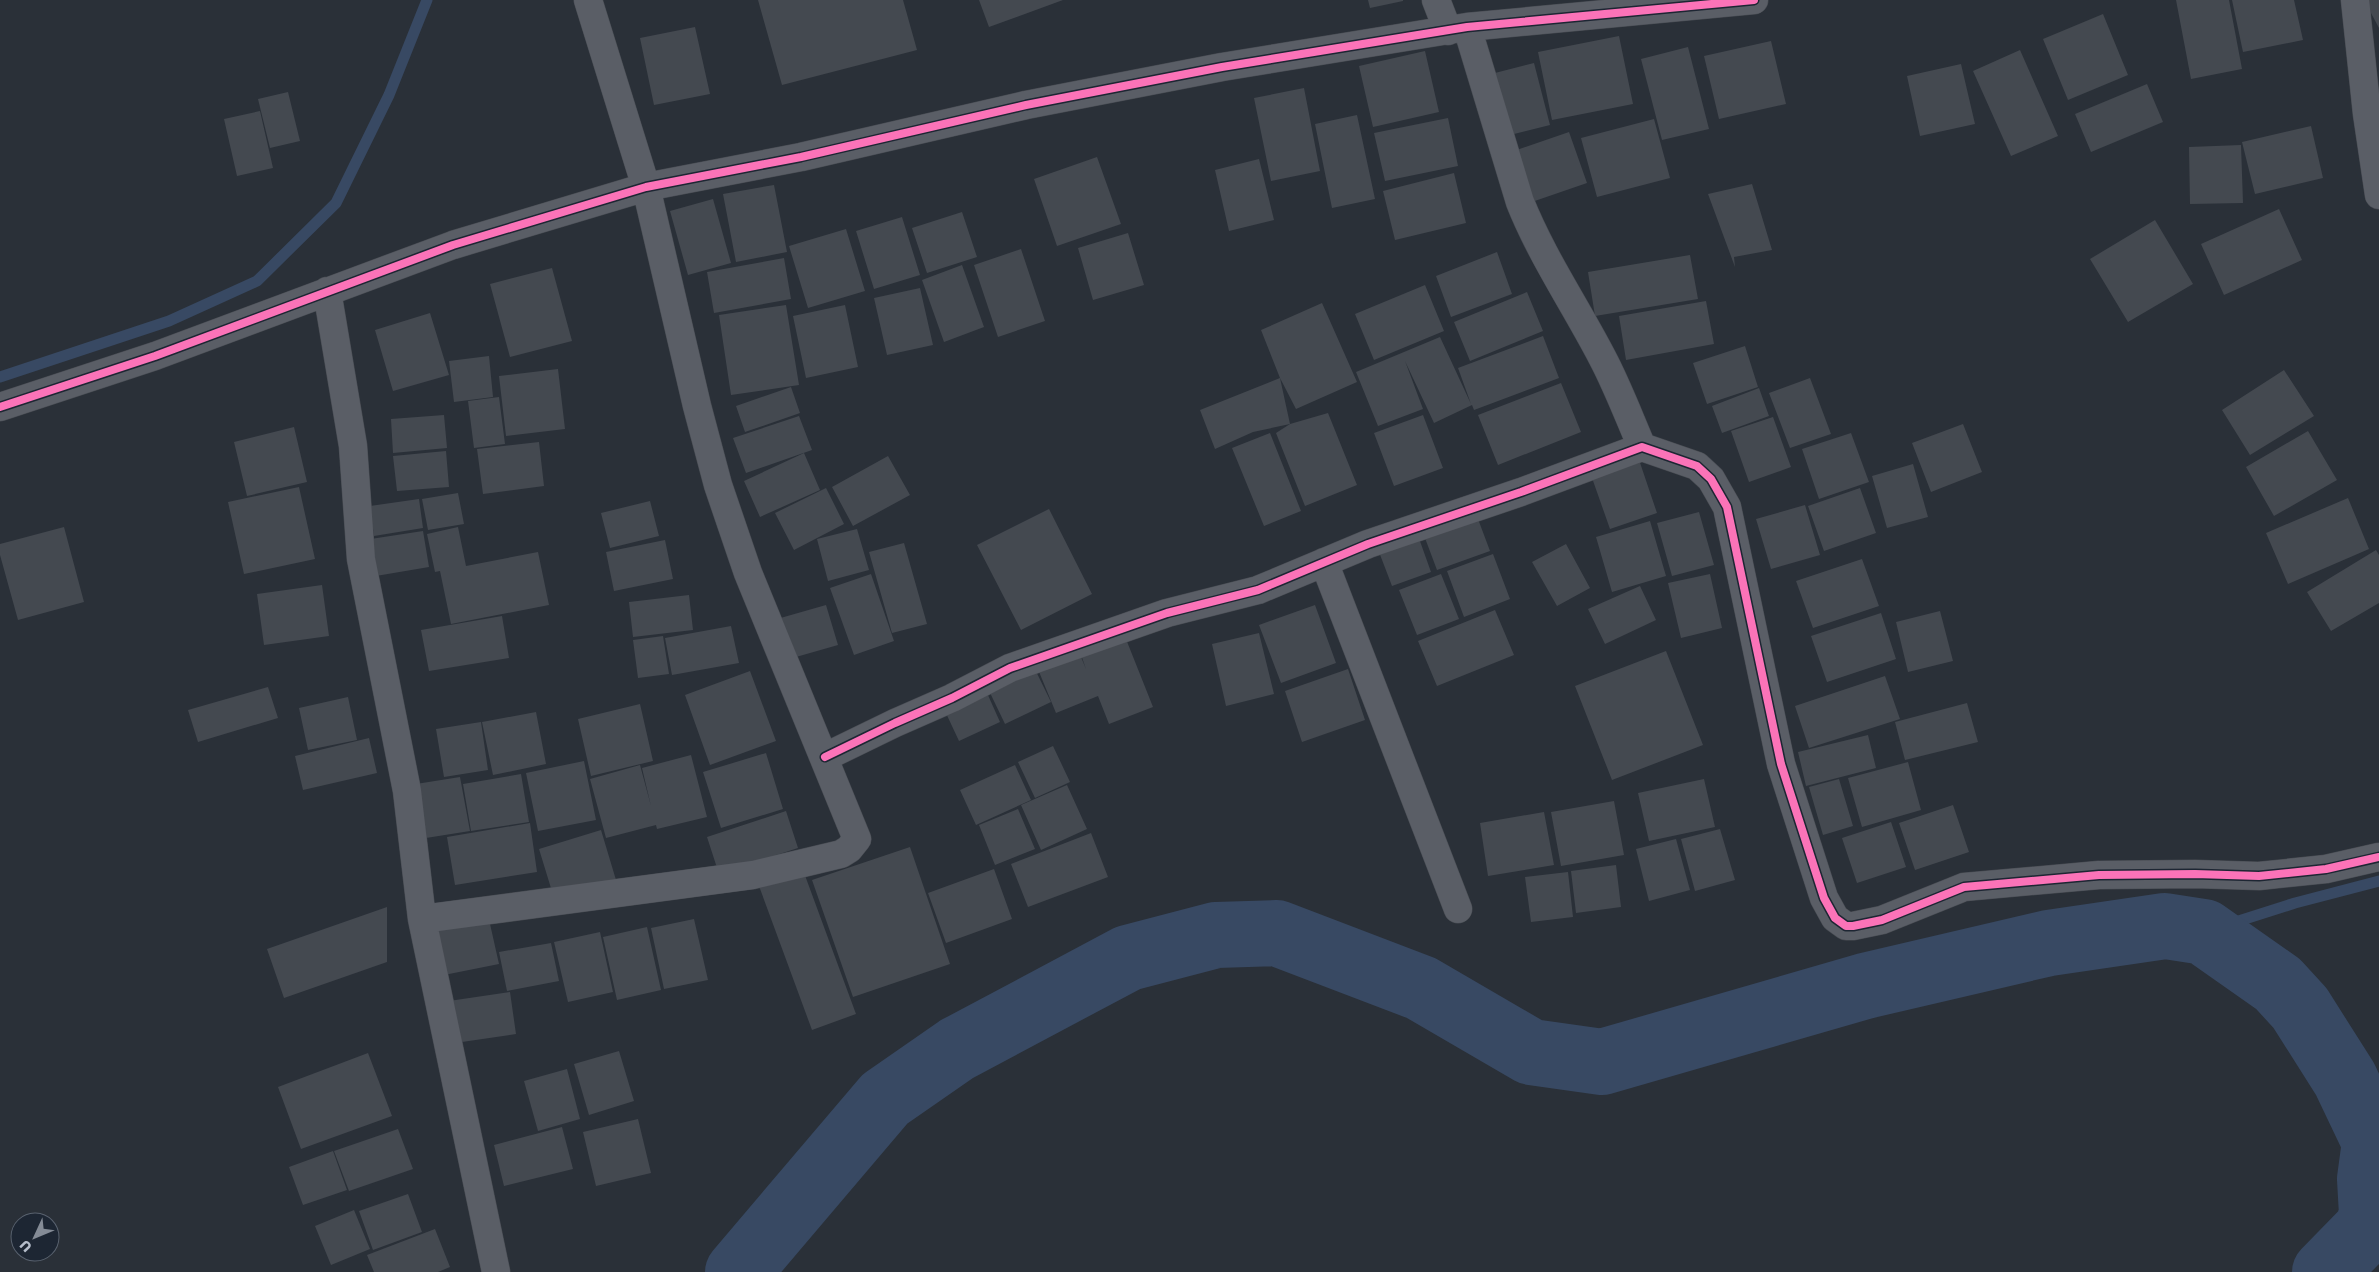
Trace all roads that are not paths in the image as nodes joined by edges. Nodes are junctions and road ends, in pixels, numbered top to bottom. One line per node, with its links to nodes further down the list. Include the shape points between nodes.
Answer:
1 (588, 0): 6 (street)
2 (1436, 0): 5 (street)
3 (1754, 0): 5 (street)
4 (2355, 0): 7 (street)
5 (1457, 29): 6 (street, via 1222,67 1036,103 801,157); 10 (street, via 1530,228 1602,357)
6 (646, 187): 8 (street, via 453,245); 12 (street, via 718,485 748,573)
7 (2379, 195)
8 (327, 291): 9 (street, via 154,356); 15 (street, via 353,446 361,559 407,791)
9 (0, 407)
10 (1642, 447): 11 (street); 13 (street, via 1697,466 1711,479 1727,507 1781,764 1824,898 1835,918 1846,926 1882,920 1964,887 2099,875 2259,876 2326,869)
11 (1324, 562): 12 (street, via 1258,590 1166,613 1010,668); 14 (street)
12 (825, 757): 15 (street, via 857,839 849,850 841,854 753,875)
13 (2379, 857)
14 (1458, 909)
15 (422, 919): 16 (street)
16 (496, 1272)

